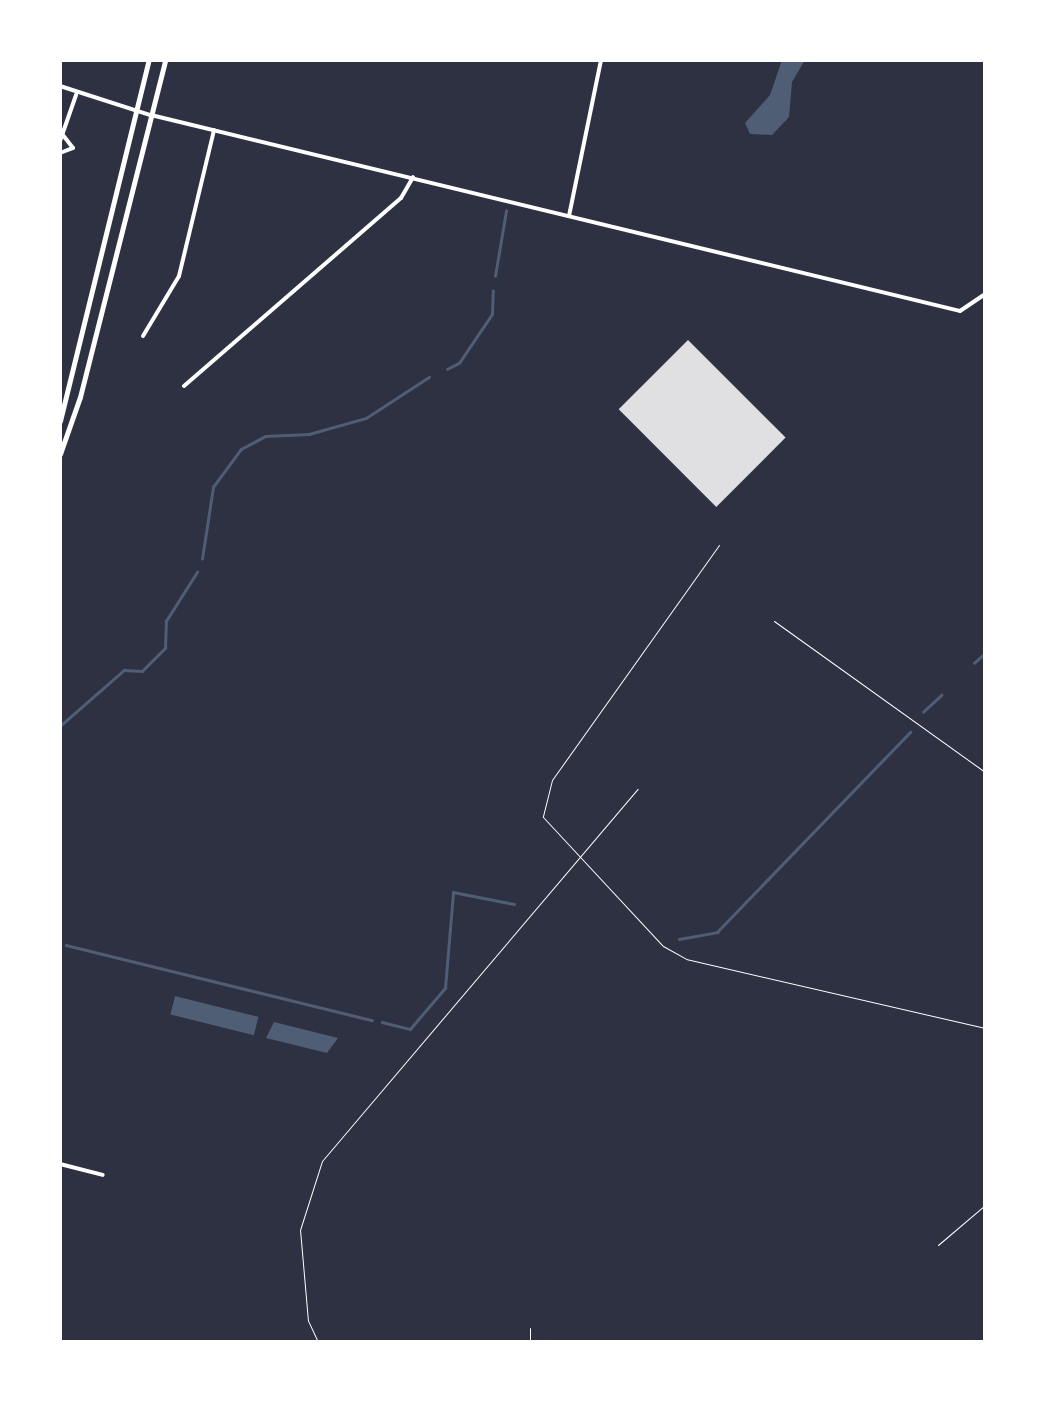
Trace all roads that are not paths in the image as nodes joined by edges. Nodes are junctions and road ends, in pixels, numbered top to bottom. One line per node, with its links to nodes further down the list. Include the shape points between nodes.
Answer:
1 (150, 60): 6 (main road)
2 (165, 60): 7 (main road)
3 (601, 60): 13 (street)
4 (60, 86): 5 (street)
5 (76, 95): 6 (street); 9 (street)
6 (137, 112): 7 (street); 17 (main road)
7 (151, 115): 8 (street); 18 (main road)
8 (214, 130): 12 (street); 15 (street, via 179,276)
9 (62, 134): 10 (street); 11 (street, via 73,148)
10 (60, 141)
11 (60, 153)
12 (413, 177): 13 (street); 16 (street, via 398,200)
13 (568, 216): 14 (street, via 960,311)
14 (985, 294)
15 (143, 336)
16 (184, 386)
17 (60, 421)
18 (60, 454)
19 (719, 545): 23 (lane, via 543,798 543,818)
20 (774, 621): 21 (lane)
21 (985, 772)
22 (638, 789): 23 (lane)
23 (578, 861): 24 (lane, via 663,946 686,959); 30 (lane, via 322,1161 300,1230 308,1321)
24 (985, 1028)
25 (60, 1164): 26 (street)
26 (104, 1175)
27 (985, 1205): 28 (lane)
28 (938, 1245)
29 (530, 1328): 31 (lane)
30 (318, 1342)
31 (530, 1342)

